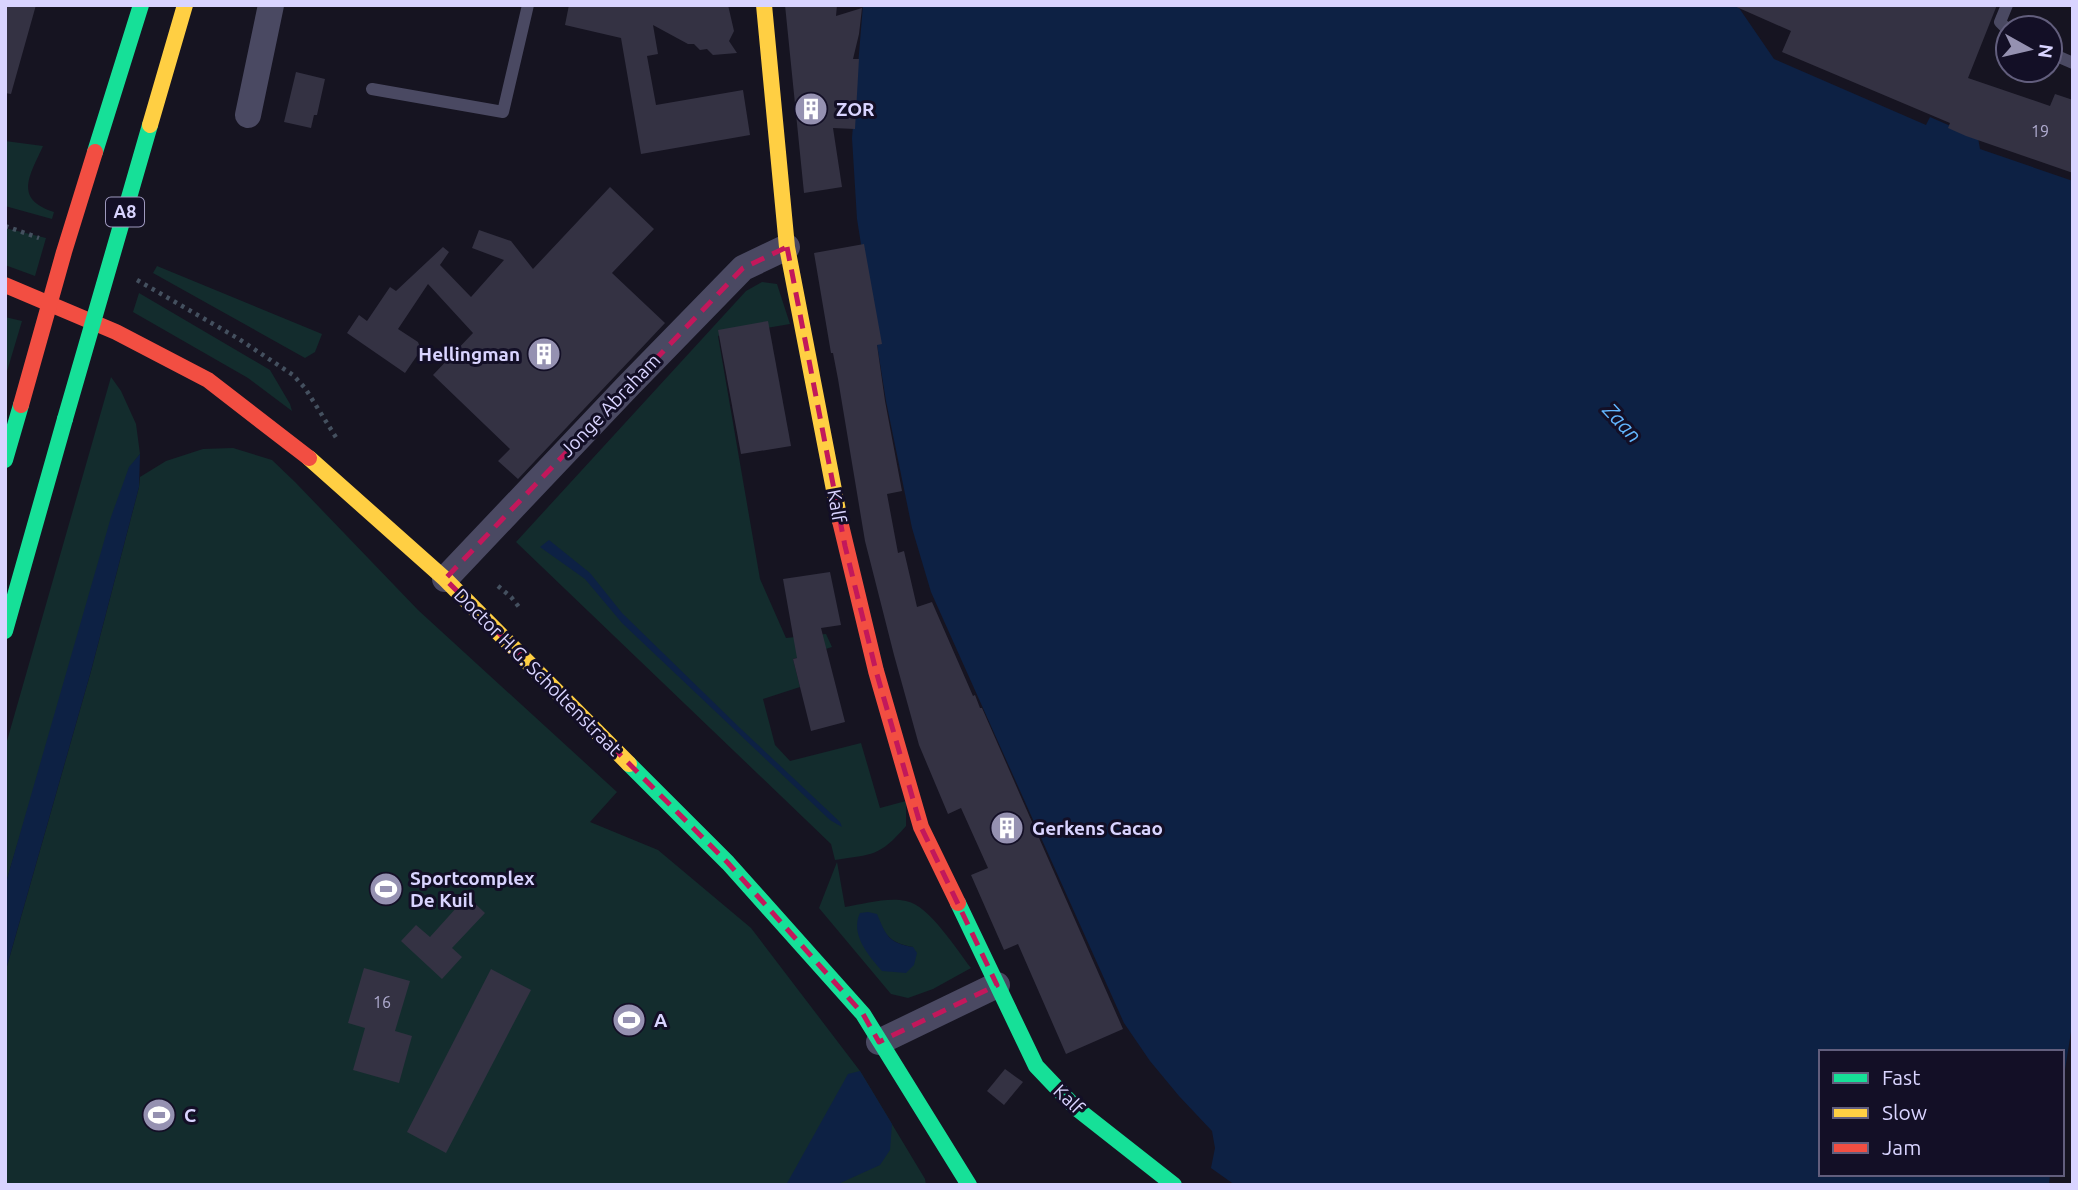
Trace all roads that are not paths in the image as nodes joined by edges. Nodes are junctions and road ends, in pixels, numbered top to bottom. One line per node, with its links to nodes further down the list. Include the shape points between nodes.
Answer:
1 (141, 5): 10 (main road, A8, bridge)
2 (186, 5): 12 (main road, A8, bridge)
3 (271, 5): 7 (street)
4 (528, 5): 6 (lane, via 503,111)
5 (764, 5): 8 (main road, Kalf)
6 (372, 89)
7 (248, 115)
8 (787, 247): 11 (street, Jonge Abraham, via 743,268); 13 (main road, Kalf, via 845,546 883,697 921,827)
9 (5, 285): 11 (main road, Doctor H.G. Scholtenstraat, via 116,332 208,380 321,467)
10 (5, 460)
11 (445, 579): 14 (main road, Doctor H.G. Scholtenstraat, via 728,863 863,1014)
12 (5, 631)
13 (997, 985): 14 (street); 16 (main road, Kalf, via 1035,1066 1076,1108)
14 (879, 1042): 15 (main road, Doctor H.G. Scholtenstraat)
15 (963, 1183)
16 (1174, 1185)

